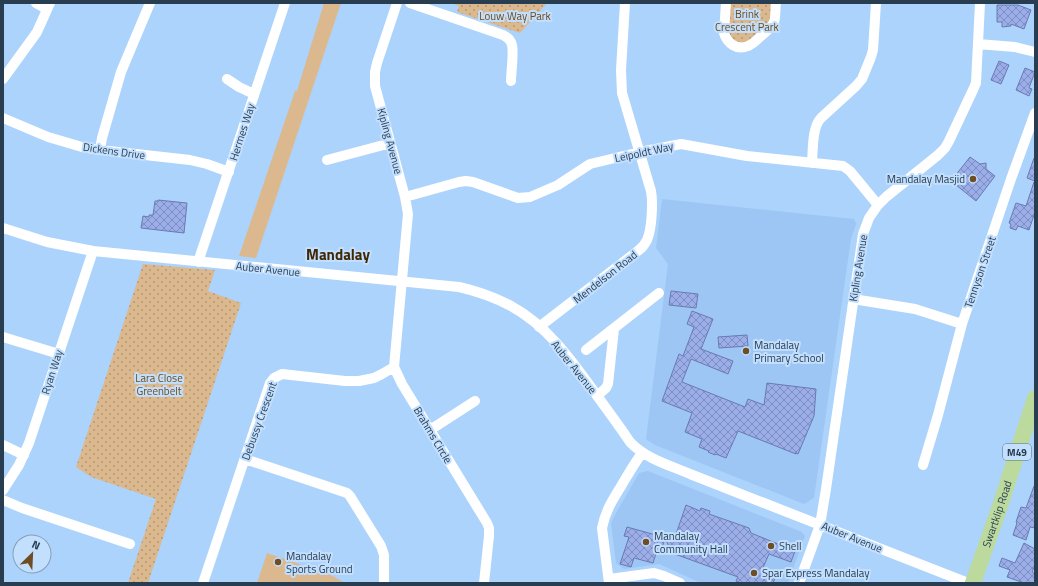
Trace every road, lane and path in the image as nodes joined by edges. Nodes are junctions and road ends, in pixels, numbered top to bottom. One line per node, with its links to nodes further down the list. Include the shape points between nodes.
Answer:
1 (36, 3): 11 (street)
2 (150, 3): 21 (street, via 121,72)
3 (285, 3): 17 (street, Hermes Way)
4 (397, 3): 20 (street, Kipling Avenue, via 375,72 375,86)
5 (410, 3): 16 (street, via 507,37 512,47)
6 (625, 3): 22 (street, Mendelson Road, via 621,84)
7 (726, 3): 8 (street, via 725,37 739,48 749,46 770,28 774,20)
8 (776, 3)
9 (876, 3): 24 (street, via 871,56 859,82 817,123)
10 (980, 3): 12 (street, Kipling Avenue)
11 (48, 6): 14 (street, via 32,39)
12 (978, 44): 13 (street, via 1015,47); 27 (street, Kipling Avenue, via 975,86 948,144)
13 (1035, 52)
14 (3, 79)
15 (227, 79): 17 (street)
16 (511, 82)
17 (254, 94): 25 (street, Hermes Way)
18 (1035, 113): 34 (street, Tennyson Street)
19 (3, 118): 21 (street, Dickens Drive, via 48,137)
20 (391, 143): 23 (street); 26 (street, Kipling Avenue)
21 (100, 150): 25 (street, Dickens Drive, via 190,160)
22 (640, 152): 24 (street, Leipoldt Way, via 681,144 747,156); 26 (street, Leipoldt Way, via 590,164 558,185 530,197 518,198 466,181); 35 (street, Mendelson Road, via 653,199 646,243)
23 (327, 160)
24 (812, 163): 27 (street, Leipoldt Way, via 846,168)
25 (229, 172): 30 (street, Hermes Way)
26 (405, 196): 31 (street, Kipling Avenue, via 408,214)
27 (878, 205): 33 (street, Kipling Avenue, via 869,218 863,234)
28 (3, 228): 29 (street, Auber Avenue, via 47,242)
29 (93, 251): 30 (street, Auber Avenue); 39 (street, Ryan Way)
30 (198, 262): 31 (street, Auber Avenue)
31 (401, 281): 35 (street, Auber Avenue, via 460,287 486,294 512,307); 40 (street)
32 (659, 293): 36 (street)
33 (853, 299): 34 (street, via 915,309); 52 (street, Kipling Avenue)
34 (962, 324): 49 (street, Tennyson Street)
35 (540, 327): 41 (street, Auber Avenue, via 572,361)
36 (614, 329): 38 (street); 41 (street, via 608,384)
37 (3, 337): 39 (street)
38 (586, 350)
39 (59, 354): 47 (street, Ryan Way)
40 (394, 367): 44 (street, Brahms Circle); 48 (street, Debussy Crescent, via 374,378 359,381 282,374 276,376 270,383)
41 (597, 396): 46 (street, Auber Avenue, via 630,442)
42 (1035, 398): 61 (main road, Swartklip Road / M49)
43 (475, 401): 44 (street)
44 (430, 430): 57 (street, Brahms Circle, via 489,528)
45 (3, 445): 47 (street)
46 (642, 453): 52 (street, Auber Avenue); 54 (street, via 603,520)
47 (24, 455): 50 (street, Ryan Way)
48 (245, 459): 55 (street, Debussy Crescent); 56 (street, via 347,493 381,546 384,555)
49 (923, 465)
50 (3, 490)
51 (3, 500): 53 (street)
52 (820, 525): 59 (street); 60 (street, Auber Avenue)
53 (130, 544)
54 (609, 581): 58 (street, via 654,573)
55 (204, 583)
56 (384, 583)
57 (484, 583)
58 (680, 583)
59 (799, 583)
60 (968, 583)
61 (973, 583)

